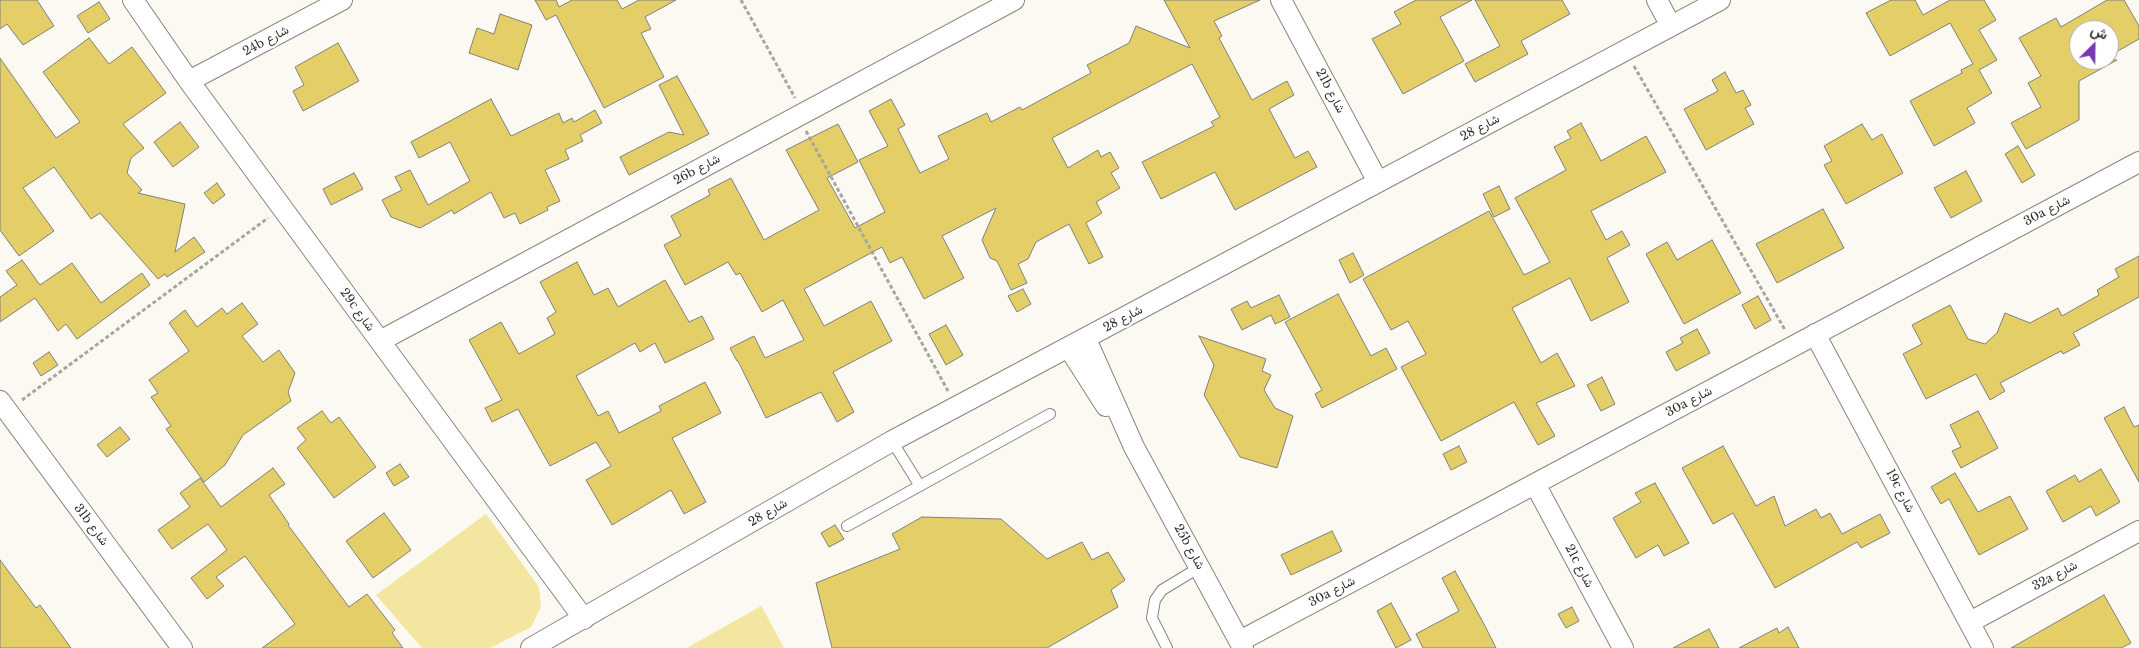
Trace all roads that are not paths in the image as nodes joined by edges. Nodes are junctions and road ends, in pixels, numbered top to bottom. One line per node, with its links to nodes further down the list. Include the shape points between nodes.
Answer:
1 (133, 0): 8 (street, 29c شارع)
2 (342, 0): 8 (street, 24b شارع)
3 (1014, 0): 12 (street, 26b شارع)
4 (1281, 0): 10 (street, 21b شارع)
5 (1657, 0): 7 (street)
6 (1720, 0): 7 (street, شارع 28)
7 (1671, 26): 10 (street, شارع 28)
8 (189, 81): 12 (street, 29c شارع)
9 (2139, 162): 11 (street, 30a شارع)
10 (1378, 182): 13 (street, شارع 28)
11 (1815, 334): 17 (street, 30a شارع); 23 (street, 19c شارع)
12 (380, 341): 22 (street, 29c شارع)
13 (1078, 344): 16 (street, شارع 28); 21 (street, 25b شارع, via 1116,423 1134,447)
14 (4, 406): 25 (street, 31b شارع)
15 (1050, 414): 18 (lane)
16 (892, 441): 18 (lane); 22 (street, شارع 28)
17 (1535, 484): 24 (street, 30a شارع); 28 (street, 21c شارع)
18 (920, 486): 19 (lane)
19 (847, 526)
20 (2139, 531): 23 (street, 32a شارع)
21 (1200, 567): 24 (street, 25b شارع); 27 (lane, via 1162,590 1155,600 1152,618)
22 (584, 619): 26 (street, شارع 28)
23 (1970, 622): 29 (street, 19c شارع)
24 (1242, 645)
25 (182, 648)
26 (531, 648)
27 (1167, 648)
28 (1623, 648)
29 (1983, 648)

